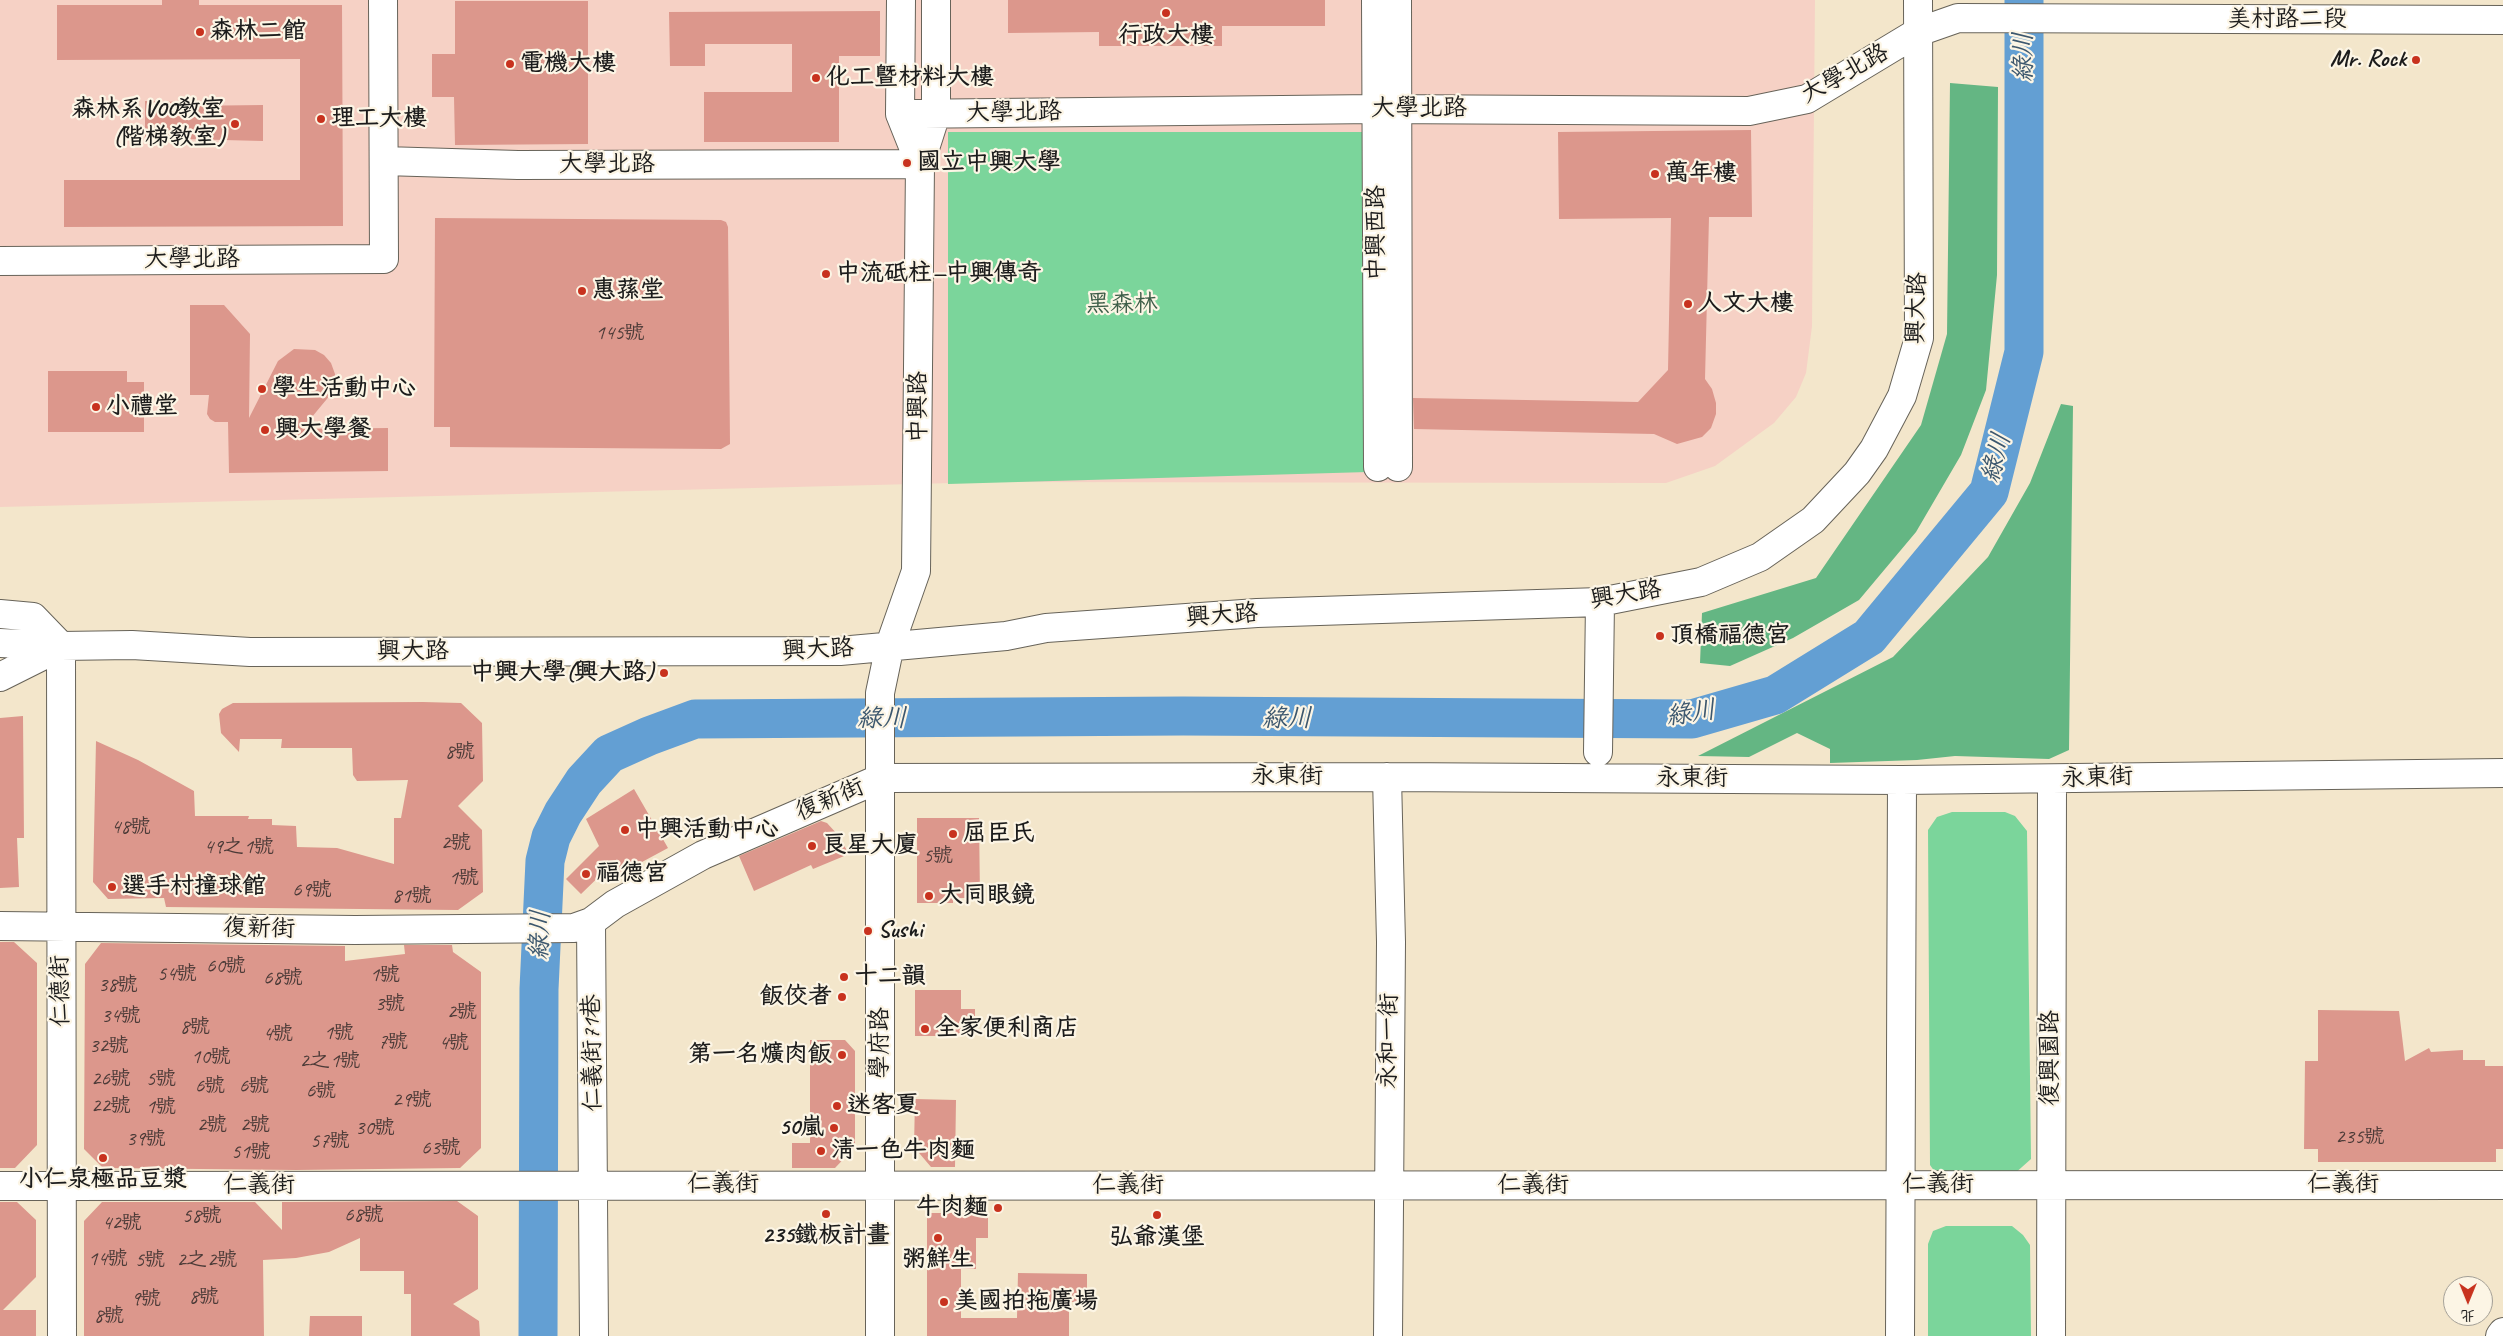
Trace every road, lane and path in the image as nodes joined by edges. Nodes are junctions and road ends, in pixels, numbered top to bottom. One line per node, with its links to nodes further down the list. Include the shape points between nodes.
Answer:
1 (383, 0): 12 (street)
2 (901, 0): 10 (street, 中興路)
3 (936, 0): 11 (street, 中興路)
4 (1376, 0): 9 (street, 中興西路)
5 (1397, 0): 9 (street, 中興西路)
6 (1918, 0): 8 (street, 興大路)
7 (2503, 20): 8 (street, 美村路二段, via 1958,18)
8 (1918, 32): 9 (street, 大學北路, via 1807,100 1749,112); 16 (street, 興大路, via 1919,338 1902,396 1874,449 1813,520 1767,552 1701,582)
9 (1387, 109): 11 (street, 大學北路); 15 (street, 中興西路)
10 (900, 114): 11 (street, 大學北路); 13 (street, 中興路)
11 (936, 114): 13 (street, 中興路)
12 (384, 161): 13 (street, 大學北路, via 518,165); 14 (street, 大學北路, via 384,258)
13 (920, 164): 19 (street, 中興路, via 916,571)
14 (0, 261)
15 (1388, 467)
16 (1600, 602): 19 (street, 興大路, via 1256,613 1046,628 1006,636); 22 (street)
17 (0, 614): 20 (street, via 33,617)
18 (0, 643): 20 (street, 興大路)
19 (890, 645): 20 (street, 興大路, via 793,652 500,653 250,652 132,645); 25 (street, 學府路, via 880,693)
20 (61, 646): 21 (street, 興大路); 30 (street, 仁德街)
21 (0, 677)
22 (1598, 752)
23 (2503, 773): 26 (street, 永東街)
24 (1387, 777): 25 (street, 永東街); 27 (street, 永東街); 38 (street, 永和一街, via 1390,942)
25 (881, 778): 28 (street, 復新街, via 703,855 615,904); 37 (street, 學府路)
26 (2052, 779): 27 (street, 永東街); 33 (street, 復興園路)
27 (1902, 780): 32 (street)
28 (591, 922): 30 (street, 復新街, via 565,929); 31 (street, 仁義街71巷)
29 (0, 926): 30 (street, 復新街)
30 (60, 926): 36 (street, 仁德街)
31 (593, 1185): 36 (street, 仁義街); 37 (street, 仁義街); 41 (street, 仁義街71巷)
32 (1901, 1185): 33 (street, 仁義街); 38 (street, 仁義街); 44 (street)
33 (2052, 1185): 34 (street, 仁義街); 45 (street, 復興園路)
34 (2503, 1185)
35 (0, 1186): 36 (street, 仁義街)
36 (62, 1186): 40 (street, 仁德街)
37 (881, 1186): 38 (street, 仁義街); 42 (street, 學府路)
38 (1387, 1186): 43 (street, 永和一街)
39 (2503, 1332): 46 (street)
40 (62, 1336)
41 (594, 1336)
42 (880, 1336)
43 (1388, 1336)
44 (1900, 1336)
45 (2052, 1336)
46 (2500, 1336)

